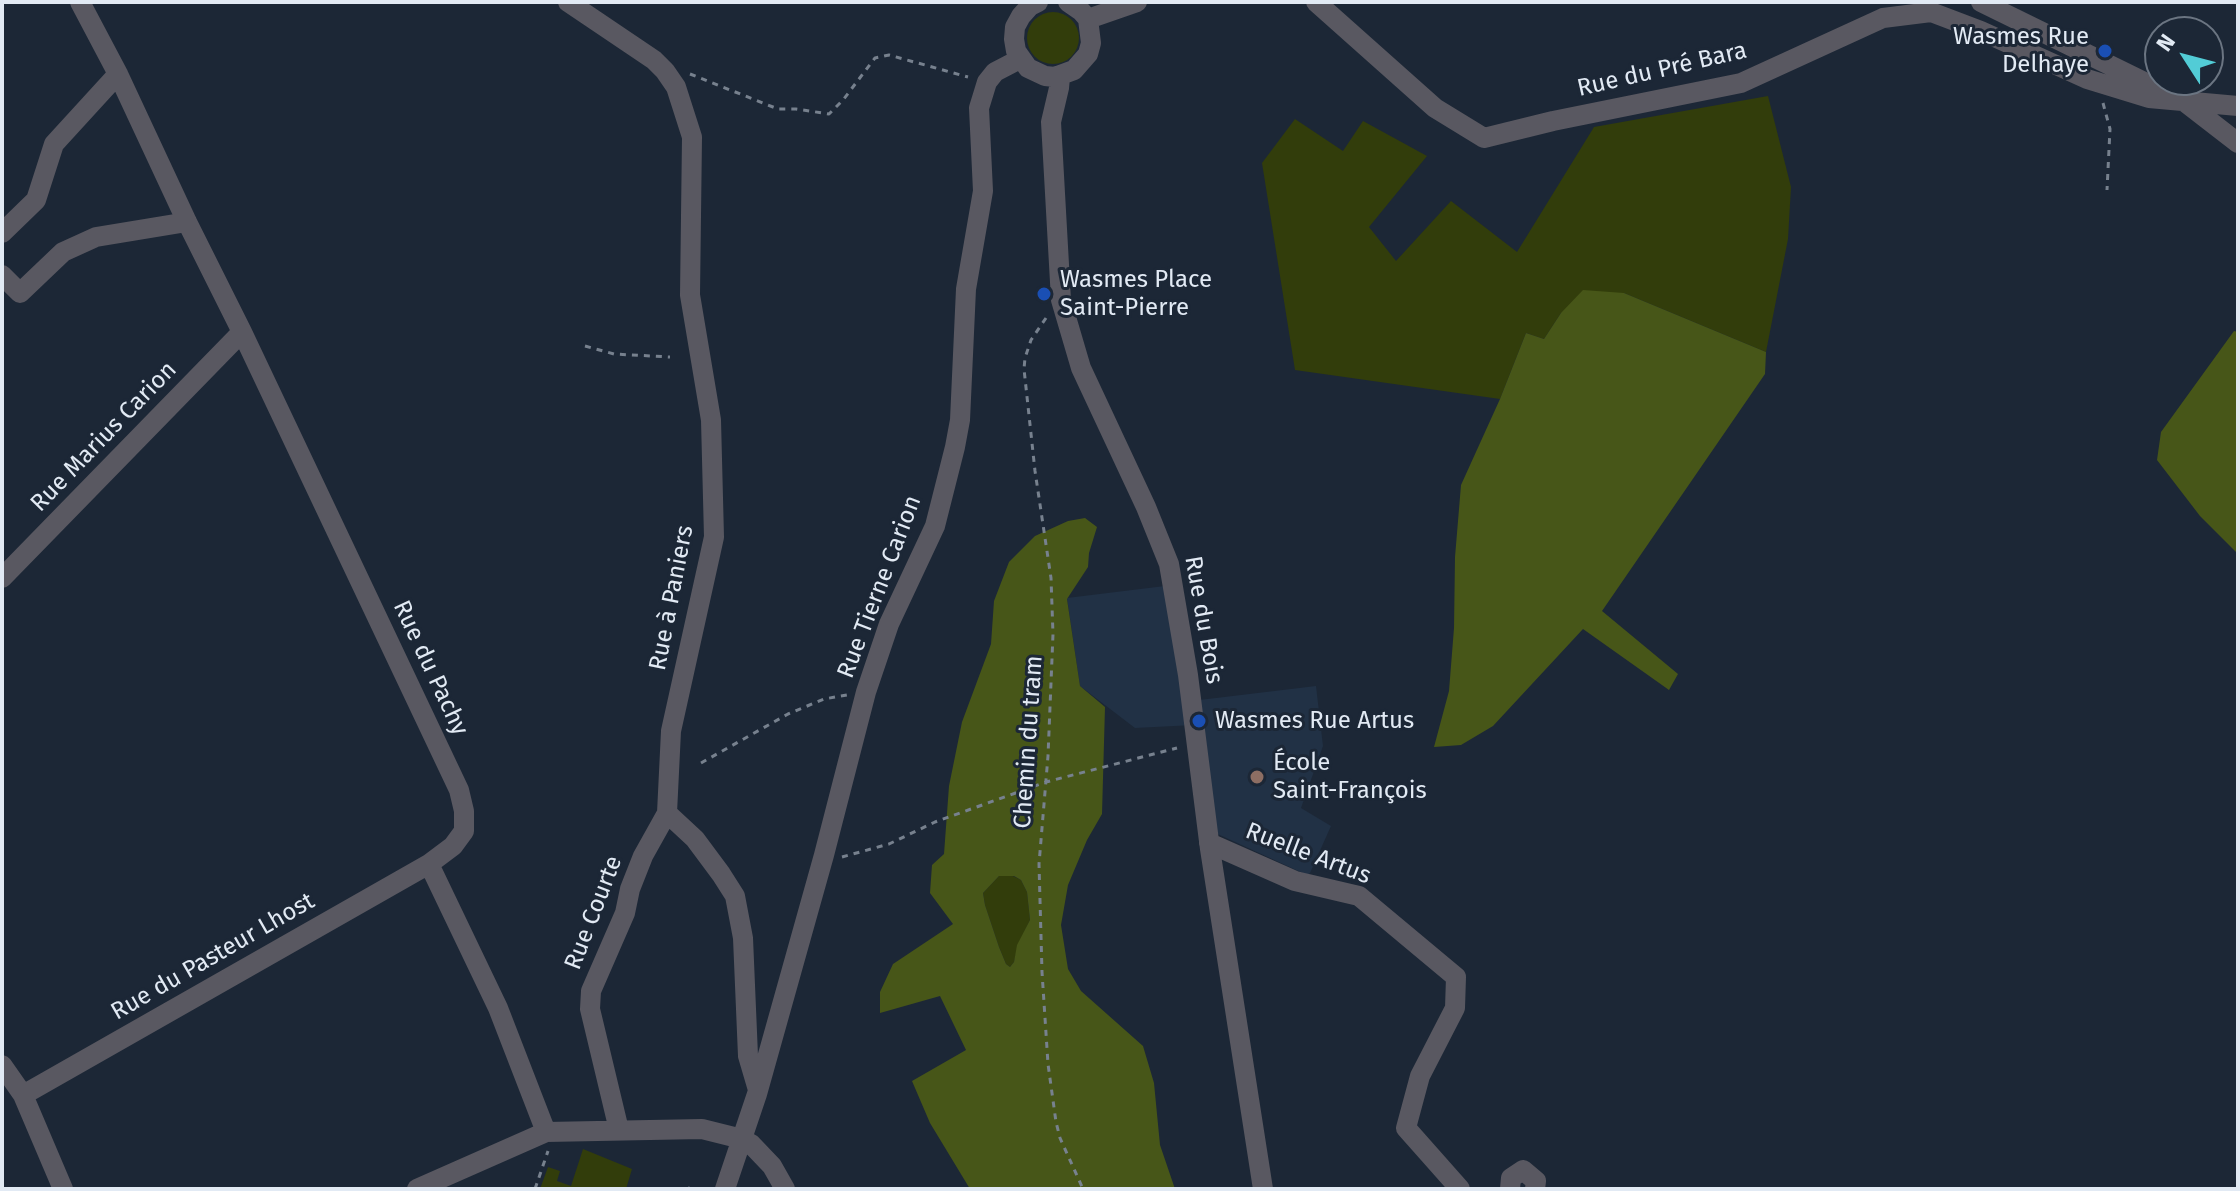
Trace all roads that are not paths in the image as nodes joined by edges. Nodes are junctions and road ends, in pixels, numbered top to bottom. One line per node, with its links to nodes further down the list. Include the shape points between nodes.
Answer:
1 (80, 2): 11 (street, Rue du Pachy)
2 (568, 2): 21 (street, Rue à Paniers, via 665,71 676,87 692,137 690,295 711,420 714,537 671,731)
3 (1038, 2): 8 (street)
4 (1068, 2): 9 (street)
5 (1137, 2): 9 (street)
6 (1981, 2): 13 (street)
7 (1322, 5): 13 (street, Rue du Pré Bara, via 1435,108 1484,138 1741,83 1883,18 1931,12 2094,81 2149,98)
8 (1014, 9): 10 (street)
9 (1088, 19): 12 (street, via 1088,54)
10 (1020, 59): 12 (street, via 1036,73); 25 (street, Rue Tierne Carion, via 995,72 979,108 983,191 966,289 960,420 935,526 889,624 866,692)
11 (118, 74): 16 (street, Rue du Pachy); 17 (street, via 54,144 36,200)
12 (1060, 77): 22 (street, Rue du Bois, via 1051,122 1061,300 1081,368 1169,564)
13 (2185, 102): 14 (street, Rue du Pré Bara); 15 (street)
14 (2238, 106)
15 (2238, 143)
16 (187, 222): 18 (street, via 96,237 63,252 20,293); 19 (street, Rue du Pachy)
17 (2, 233)
18 (2, 275)
19 (242, 332): 20 (street, Rue Marius Carion); 23 (street, Rue du Pachy, via 459,790 464,831)
20 (2, 578)
21 (667, 813): 25 (street, via 695,839 735,896 743,938 748,1056); 27 (street, Rue Courte, via 643,856 591,991 590,1009)
22 (1209, 843): 34 (street, Rue du Bois); 35 (street, Ruelle Artus, via 1295,881 1359,896 1456,977 1455,1008 1420,1076 1406,1128)
23 (429, 864): 26 (street, Rue du Pasteur Lhost); 28 (street)
24 (2, 1065): 26 (street)
25 (758, 1090): 29 (street, Rue Tierne Carion)
26 (23, 1095): 30 (street)
27 (619, 1130): 28 (street); 29 (street, via 702,1129)
28 (550, 1132): 31 (street)
29 (742, 1139): 32 (street, Rue Tierne Carion); 33 (street, via 765,1157)
30 (63, 1189)
31 (417, 1189)
32 (725, 1189)
33 (785, 1189)
34 (1263, 1189)
35 (1460, 1189)
36 (1510, 1189): 37 (street, via 1511,1178 1523,1170 1536,1181)
37 (1535, 1189)

